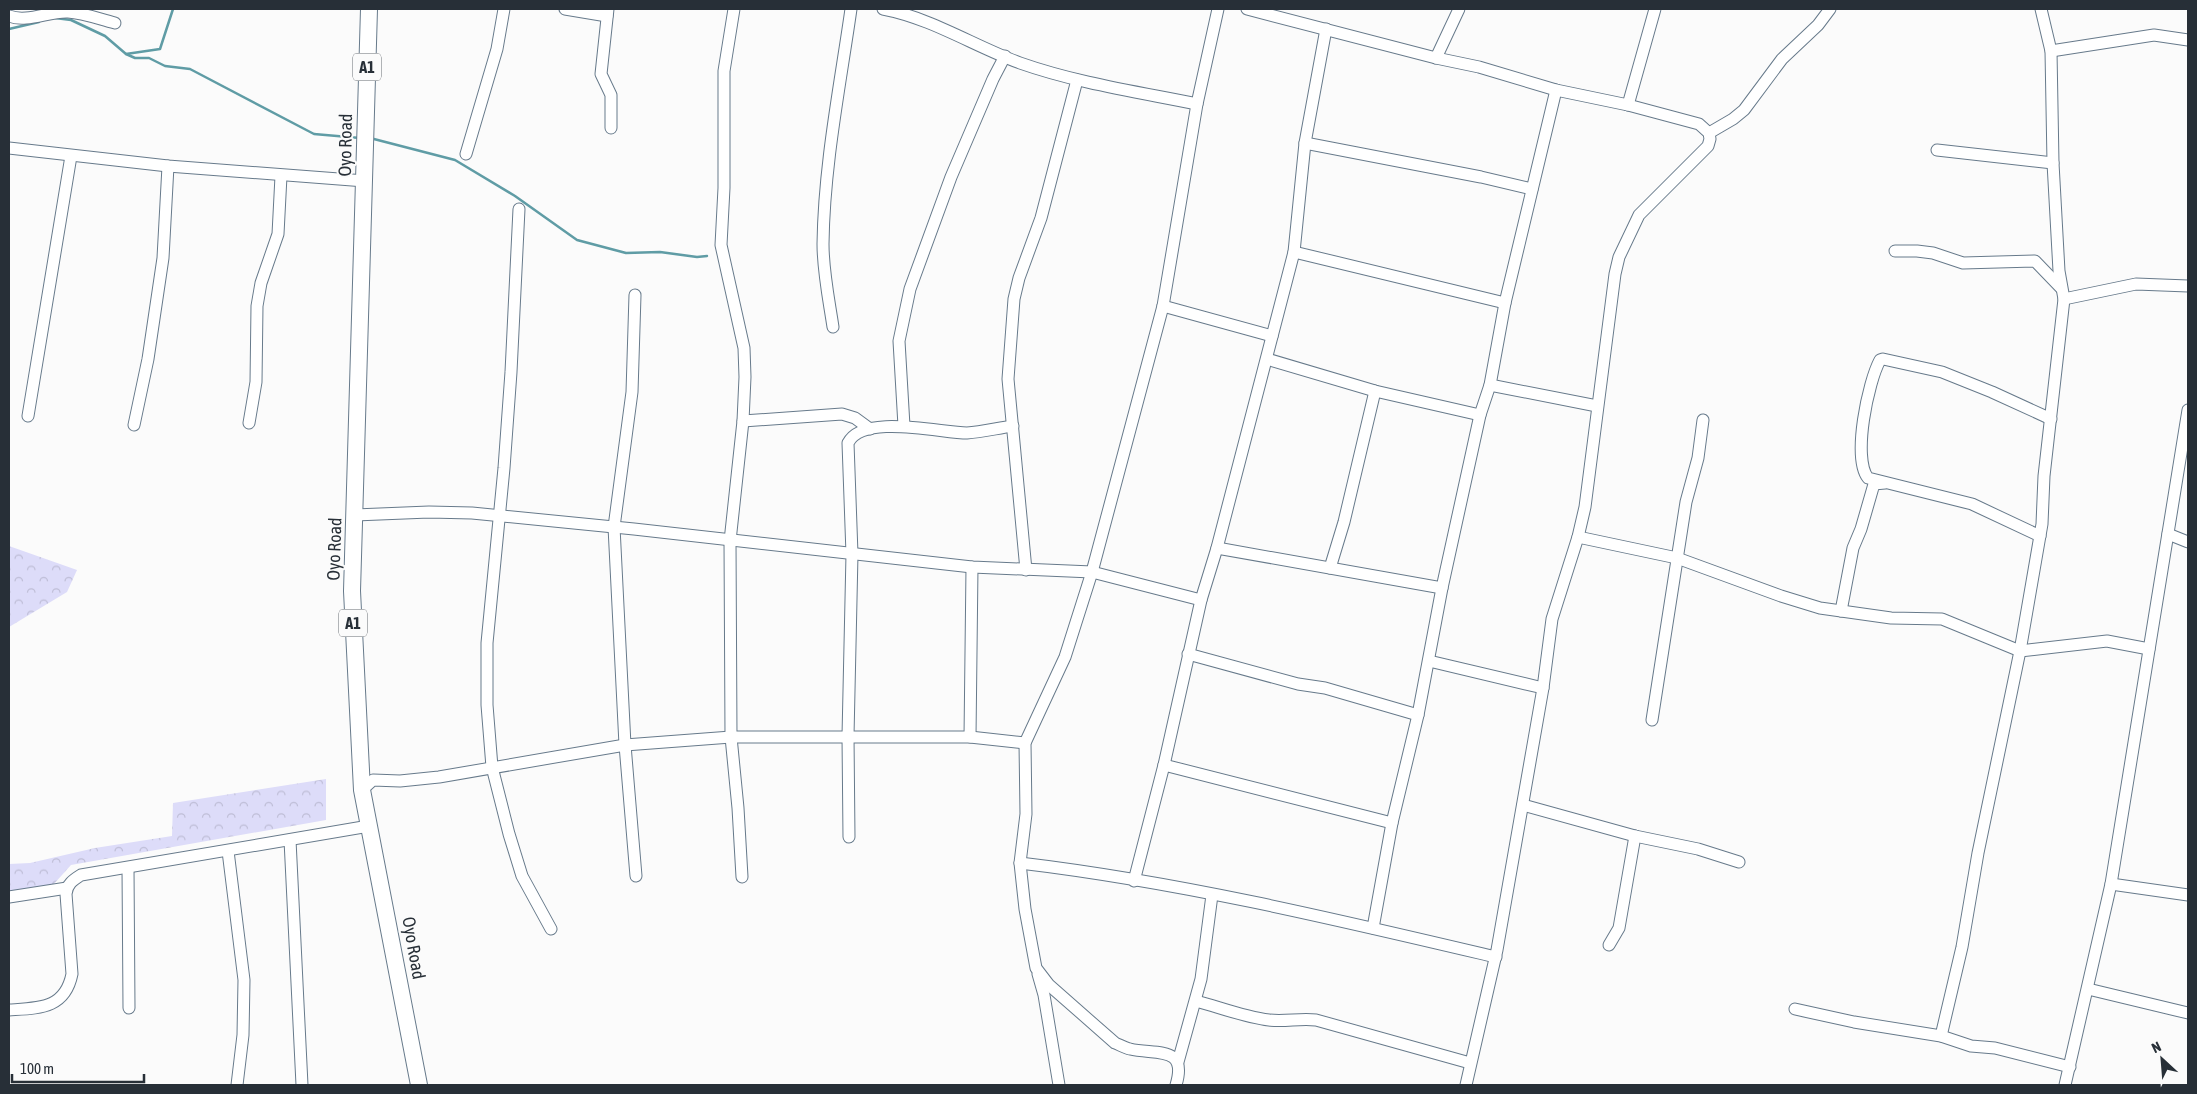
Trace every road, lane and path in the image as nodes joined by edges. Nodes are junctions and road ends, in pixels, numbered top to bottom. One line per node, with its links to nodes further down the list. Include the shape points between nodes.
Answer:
1 (369, 9): 35 (highway, Oyo Road / A1)
2 (504, 9): 30 (street, via 497,49)
3 (566, 9): 13 (street)
4 (734, 9): 56 (street, via 724,71 721,246 744,348)
5 (851, 9): 45 (street, via 825,196 823,246)
6 (883, 9): 19 (street, via 908,14)
7 (1218, 9): 23 (street)
8 (1246, 9): 16 (street)
9 (1459, 9): 20 (street)
10 (1655, 9): 24 (street)
11 (1830, 9): 26 (street, via 1818,26 1782,59 1744,110)
12 (2041, 9): 18 (street)
13 (607, 12): 25 (street, via 601,74 611,96)
14 (9, 16): 15 (street, via 66,12)
15 (115, 23)
16 (1326, 29): 20 (street); 27 (street)
17 (2188, 40): 18 (street, via 2154,35)
18 (2051, 51): 32 (street)
19 (1005, 56): 21 (street); 59 (street, via 951,176 910,289 899,341)
20 (1436, 58): 22 (street, via 1479,66)
21 (1077, 80): 23 (street); 60 (street, via 1041,218 1014,299 1008,379)
22 (1556, 90): 24 (street); 36 (street)
23 (1198, 104): 44 (street)
24 (1628, 105): 26 (street, via 1699,124)
25 (610, 128)
26 (1709, 133): 50 (street, via 1708,146 1639,216 1619,257)
27 (1305, 143): 36 (street); 39 (street)
28 (9, 148): 31 (street)
29 (1937, 150): 32 (street)
30 (466, 154)
31 (71, 156): 33 (street); 53 (street)
32 (2053, 163): 41 (street)
33 (168, 166): 34 (street); 58 (street, via 161,272)
34 (281, 176): 35 (street); 57 (street, via 278,234 256,306 256,382)
35 (365, 181): 63 (highway, Oyo Road / A1)
36 (1532, 189): 43 (street)
37 (519, 209): 64 (street, via 511,381)
38 (1895, 251): 41 (street, via 1933,253 1963,263 2035,261)
39 (1294, 252): 43 (street); 46 (street)
40 (2188, 286): 41 (street, via 2136,284)
41 (2062, 293): 54 (street)
42 (635, 295): 65 (street, via 632,392)
43 (1505, 303): 48 (street)
44 (1162, 306): 46 (street); 77 (street)
45 (833, 327)
46 (1272, 336): 47 (street)
47 (1267, 359): 49 (street); 71 (street)
48 (1490, 385): 50 (street); 52 (street)
49 (1375, 391): 52 (street); 75 (street)
50 (1596, 406): 68 (street, via 1590,473)
51 (2188, 411): 66 (street)
52 (1480, 415): 78 (street)
53 (28, 416)
54 (2051, 419): 62 (street, via 1942,372 1880,360 1868,392 1862,461 1868,478); 67 (street)
55 (1703, 420): 73 (street)
56 (743, 421): 61 (street, via 842,414); 69 (street)
57 (249, 422)
58 (134, 425)
59 (904, 426): 60 (street, via 965,433); 61 (street)
60 (1013, 426): 76 (street)
61 (870, 428): 72 (street, via 855,434 848,443)
62 (1885, 483): 67 (street, via 1972,504); 80 (street, via 1874,484 1853,548)
63 (355, 515): 64 (street, via 429,512); 95 (highway, Oyo Road / A1, via 352,590)
64 (498, 517): 65 (street); 94 (street, via 486,643)
65 (614, 527): 69 (street); 92 (street)
66 (2168, 534): 70 (street); 81 (street)
67 (2040, 536): 82 (street)
68 (1578, 537): 73 (street); 85 (street, via 1552,619)
69 (730, 541): 72 (street); 89 (street)
70 (2188, 542)
71 (1217, 548): 75 (street); 79 (street)
72 (852, 554): 74 (street); 88 (street)
73 (1678, 558): 80 (street, via 1781,596); 87 (street)
74 (972, 567): 76 (street); 90 (street)
75 (1330, 568): 78 (street)
76 (1026, 570): 77 (street)
77 (1092, 572): 79 (street); 91 (street, via 1066,657)
78 (1442, 588): 84 (street)
79 (1201, 600): 83 (street)
80 (1841, 611): 82 (street, via 1891,618 1942,619)
81 (2149, 649): 82 (street, via 2107,641); 109 (street)
82 (2020, 651): 125 (street, via 1978,853 1964,938)
83 (1188, 654): 86 (street); 93 (street)
84 (1429, 661): 85 (street); 86 (street)
85 (1543, 688): 96 (street)
86 (1418, 715): 97 (street)
87 (1652, 720)
88 (848, 736): 89 (street); 90 (street); 99 (street)
89 (731, 737): 92 (street); 107 (street)
90 (970, 737): 91 (street)
91 (1025, 743): 104 (street, via 1026,814)
92 (626, 745): 94 (street); 106 (street)
93 (1164, 765): 97 (street); 108 (street)
94 (492, 767): 95 (street, via 439,777 373,780); 115 (street, via 522,876)
95 (362, 790): 98 (highway, Oyo Road / A1)
96 (1523, 805): 100 (street); 117 (street)
97 (1392, 823): 114 (street)
98 (369, 826): 101 (street); 131 (highway, Oyo Road / A1)
99 (849, 836)
100 (1635, 836): 103 (street, via 1698,849); 116 (street, via 1619,928)
101 (290, 840): 102 (street); 130 (street)
102 (228, 851): 105 (street); 129 (street, via 244,980 243,1035)
103 (1739, 862)
104 (1020, 863): 108 (street); 118 (street)
105 (128, 868): 110 (street, via 81,875); 121 (street)
106 (636, 876)
107 (742, 877)
108 (1134, 881): 111 (street)
109 (2111, 884): 112 (street); 119 (street)
110 (67, 888): 113 (street); 123 (street, via 70,986 63,997 51,1004)
111 (1212, 895): 114 (street); 120 (street)
112 (2188, 895)
113 (9, 897)
114 (1373, 928): 117 (street)
115 (551, 929)
116 (1609, 945)
117 (1496, 957): 127 (street)
118 (1036, 968): 126 (street, via 1049,985 1115,1043 1129,1049 1170,1054); 132 (street, via 1044,995)
119 (2088, 988): 124 (street); 128 (street)
120 (1196, 1001): 126 (street); 127 (street, via 1265,1020 1316,1020)
121 (130, 1008)
122 (1795, 1009): 125 (street)
123 (9, 1010)
124 (2188, 1013)
125 (1941, 1036): 128 (street, via 1971,1046 1995,1048)
126 (1178, 1062): 133 (street, via 1180,1073)
127 (1470, 1063): 134 (street)
128 (2070, 1067): 135 (street)
129 (237, 1085)
130 (302, 1085)
131 (419, 1085)
132 (1058, 1085)
133 (1176, 1085)
134 (1466, 1085)
135 (2065, 1085)

